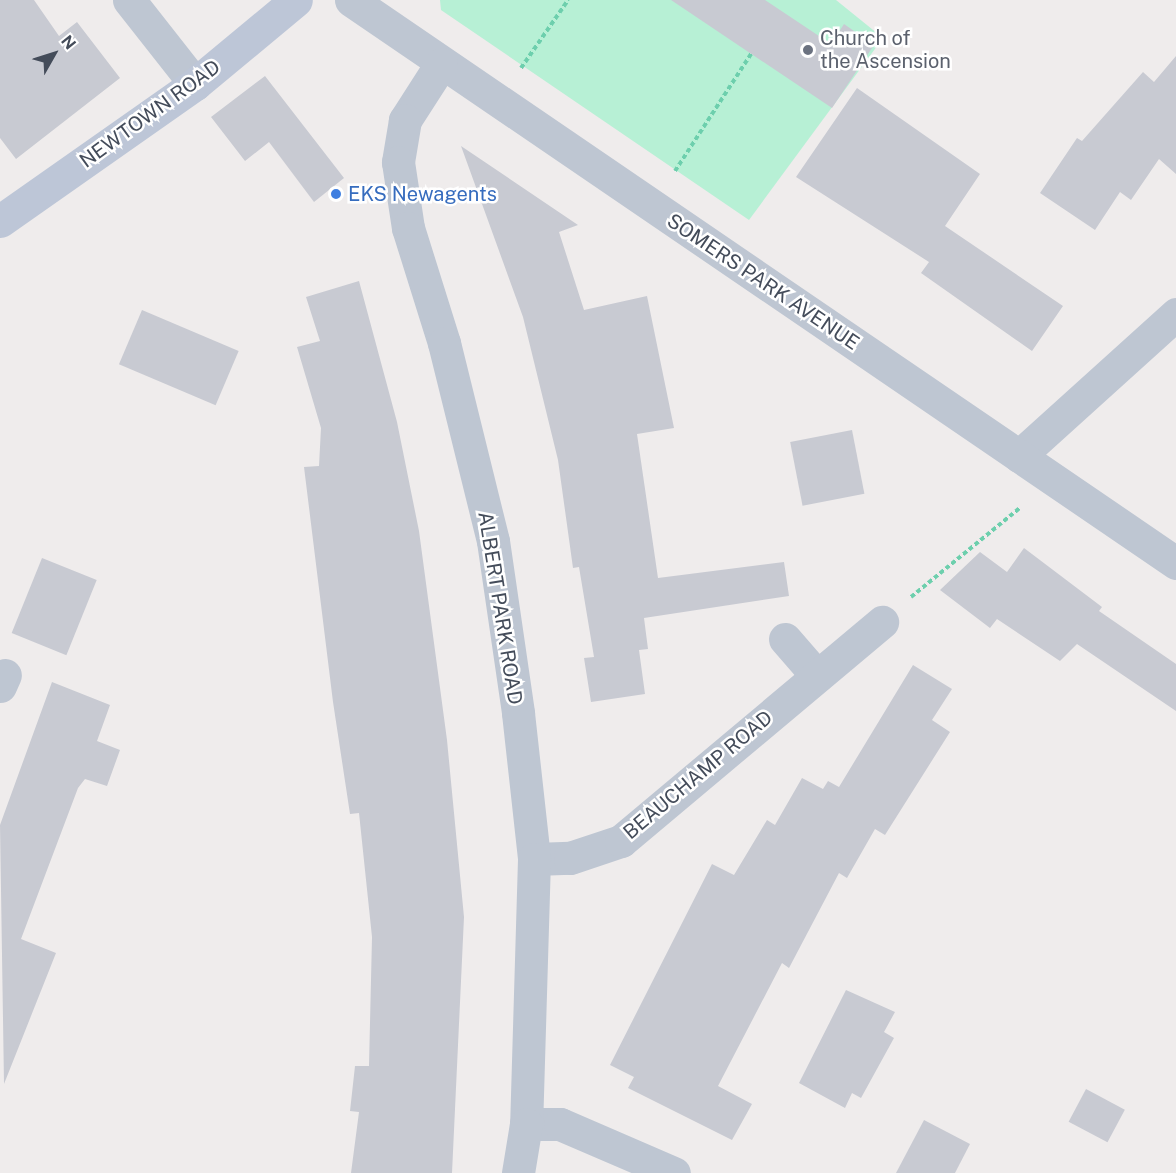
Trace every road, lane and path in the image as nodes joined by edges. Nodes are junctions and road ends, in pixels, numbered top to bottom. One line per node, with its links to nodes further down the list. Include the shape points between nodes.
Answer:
1 (129, 0): 7 (street)
2 (296, 0): 7 (main road, NEWTOWN ROAD)
3 (351, 0): 6 (street, SOMERS PARK AVENUE)
4 (568, 0): 8 (path)
5 (751, 54): 9 (path)
6 (441, 64): 8 (street, SOMERS PARK AVENUE); 18 (street, ALBERT PARK ROAD, via 405,120 398,162 408,228 444,343 493,541)
7 (195, 84): 10 (main road, NEWTOWN ROAD)
8 (497, 103): 9 (street, SOMERS PARK AVENUE)
9 (652, 207): 12 (street, SOMERS PARK AVENUE)
10 (0, 221)
11 (1176, 314): 12 (street)
12 (1019, 456): 13 (street, SOMERS PARK AVENUE)
13 (1054, 480): 14 (street, SOMERS PARK AVENUE); 15 (path)
14 (1176, 563)
15 (882, 622): 17 (street, BEAUCHAMP ROAD)
16 (785, 639): 17 (street)
17 (817, 676): 18 (street, BEAUCHAMP ROAD, via 621,841 570,858)
18 (534, 859): 19 (street, ALBERT PARK ROAD)
19 (526, 1124): 20 (street, ALBERT PARK ROAD); 21 (street, via 560,1124)
20 (518, 1173)
21 (674, 1173)

